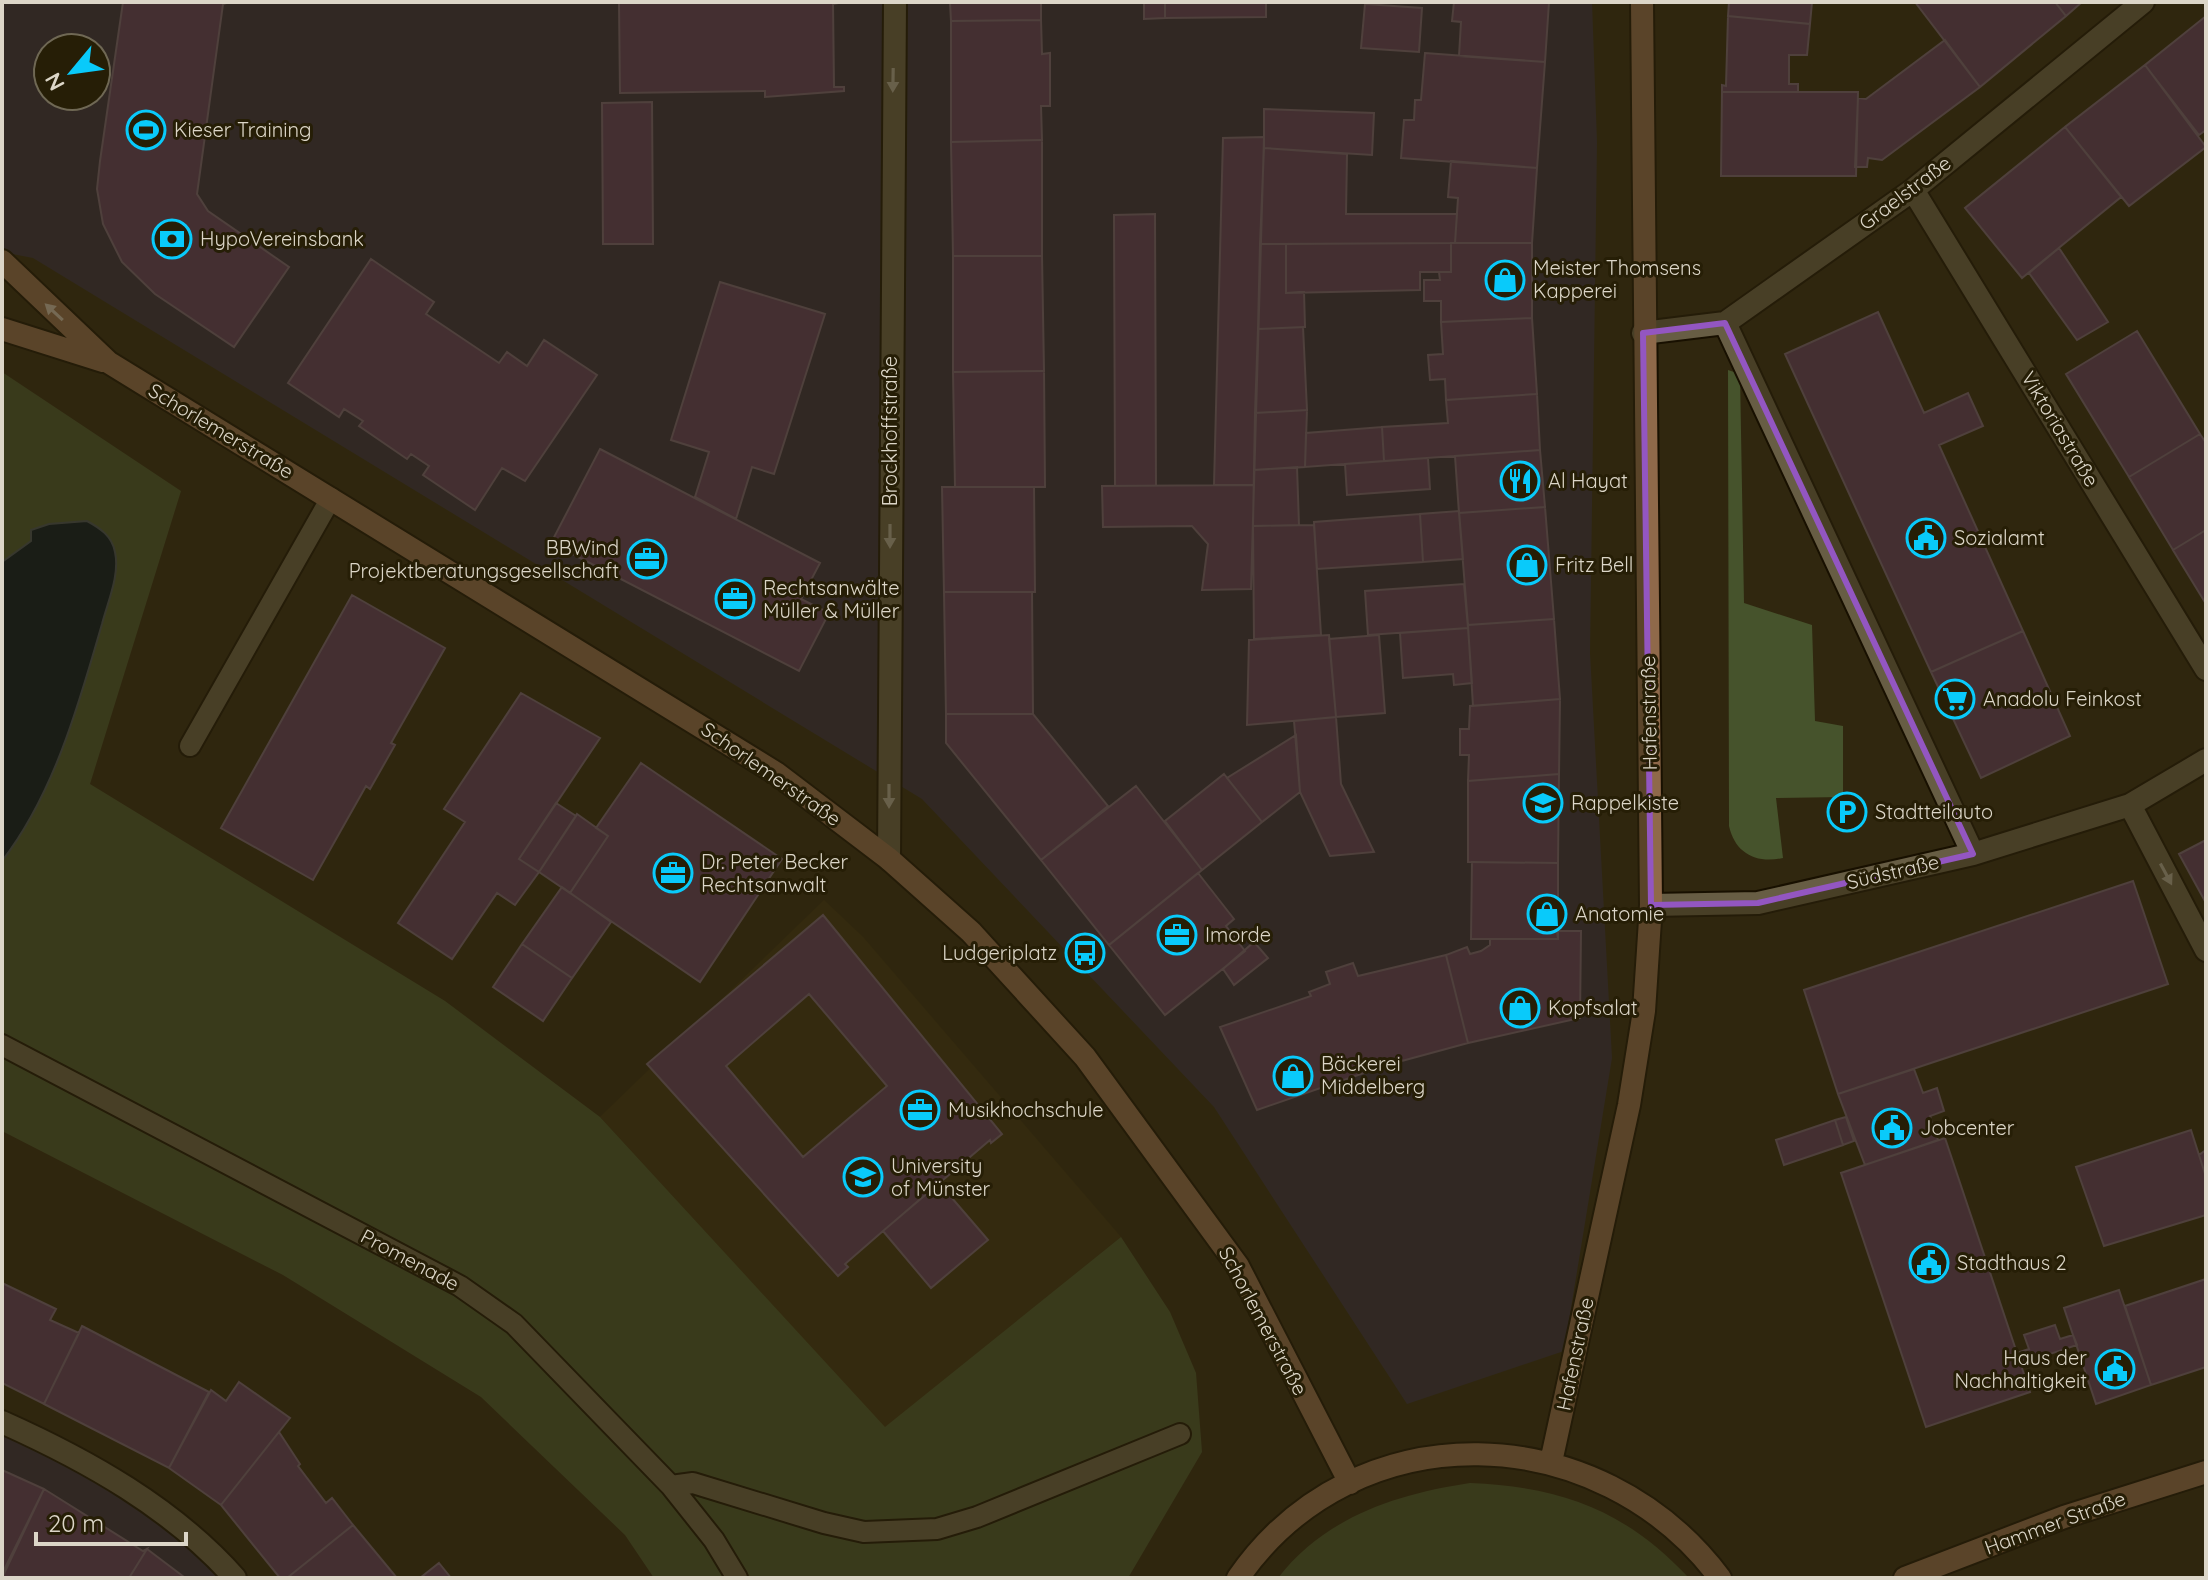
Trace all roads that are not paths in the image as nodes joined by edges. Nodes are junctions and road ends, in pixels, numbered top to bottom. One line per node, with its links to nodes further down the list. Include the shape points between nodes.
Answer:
1 (895, 2): 16 (street, Brockhoffstraße, one-way to 16)
2 (1642, 2): 8 (main road, Hafenstraße)
3 (2143, 2): 4 (street, Graelstraße)
4 (1913, 190): 6 (street, Graelstraße); 11 (street, Viktoriastraße)
5 (2, 261): 9 (main road, Schorlemerstraße, one-way to 5)
6 (1725, 323): 8 (street, Graelstraße); 15 (street)
7 (2, 329): 9 (main road)
8 (1643, 333): 17 (main road, Hafenstraße)
9 (108, 362): 10 (main road, Schorlemerstraße)
10 (331, 498): 12 (lane); 16 (main road, Schorlemerstraße, via 776,773)
11 (2206, 669)
12 (190, 746)
13 (2206, 760): 14 (street, Südstraße)
14 (2130, 805): 15 (street, Südstraße); 18 (street, one-way to 18)
15 (1973, 854): 17 (street, Südstraße, via 1758,903)
16 (889, 859): 24 (main road, Schorlemerstraße, via 971,932 1085,1057 1180,1182 1238,1266)
17 (1651, 905): 22 (main road, Hafenstraße, via 1644,1011 1629,1105)
18 (2206, 950)
19 (2, 1045): 25 (lane, Promenade, via 460,1286 514,1324)
20 (2, 1422): 26 (street, via 77,1456 204,1542)
21 (1180, 1434): 25 (lane, via 937,1529 864,1532 693,1483)
22 (1551, 1462): 24 (main road, via 1517,1455 1449,1455 1393,1466); 29 (main road, via 1584,1472 1645,1504 1697,1548)
23 (2206, 1472): 30 (main road, Hammer Straße, via 2064,1517)
24 (1350, 1483): 28 (main road, via 1301,1512)
25 (671, 1486): 27 (lane, Promenade)
26 (235, 1578)
27 (737, 1578)
28 (1238, 1578)
29 (1720, 1578)
30 (1905, 1578)

